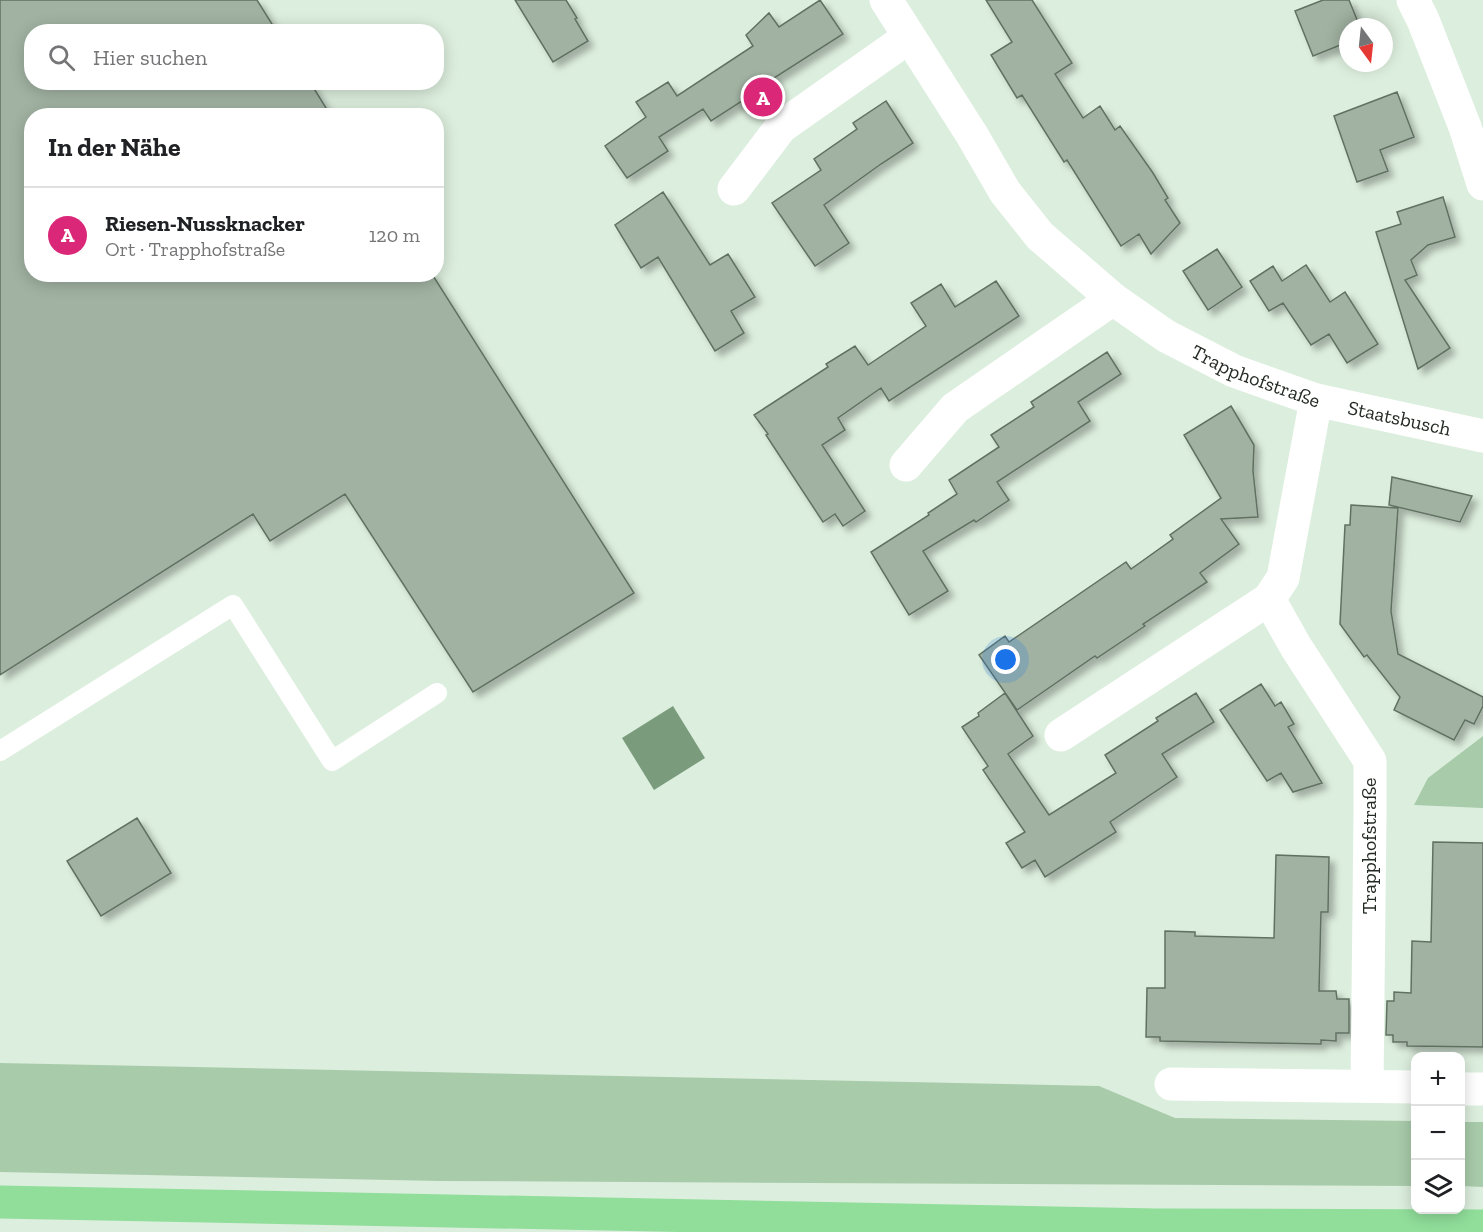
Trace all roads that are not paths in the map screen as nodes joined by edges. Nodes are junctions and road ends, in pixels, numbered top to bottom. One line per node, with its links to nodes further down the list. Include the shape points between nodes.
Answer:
1 (886, 0): 3 (street, Trapphofstraße)
2 (1413, 0): 4 (street, via 1465,127)
3 (909, 38): 5 (street, via 781,127); 6 (street, Trapphofstraße, via 1005,192 1040,236)
4 (1483, 183)
5 (734, 189)
6 (1113, 299): 7 (street, Trapphofstraße, via 1166,336 1234,371); 9 (street, via 955,408)
7 (1316, 400): 8 (street, Staatsbusch); 10 (street, Trapphofstraße, via 1283,578)
8 (1483, 436)
9 (906, 465)
10 (1269, 599): 12 (street, Trapphofstraße); 15 (street, Trapphofstraße, via 1370,761)
11 (437, 693): 13 (lane, via 332,761 233,605)
12 (1061, 735)
13 (0, 751)
14 (1171, 1084): 15 (street)
15 (1367, 1086): 16 (street)
16 (1411, 1088)
17 (1465, 1089): 18 (street)
18 (1483, 1089)
19 (0, 1202): 20 (highway, via 1156,1225)
20 (1483, 1226)

